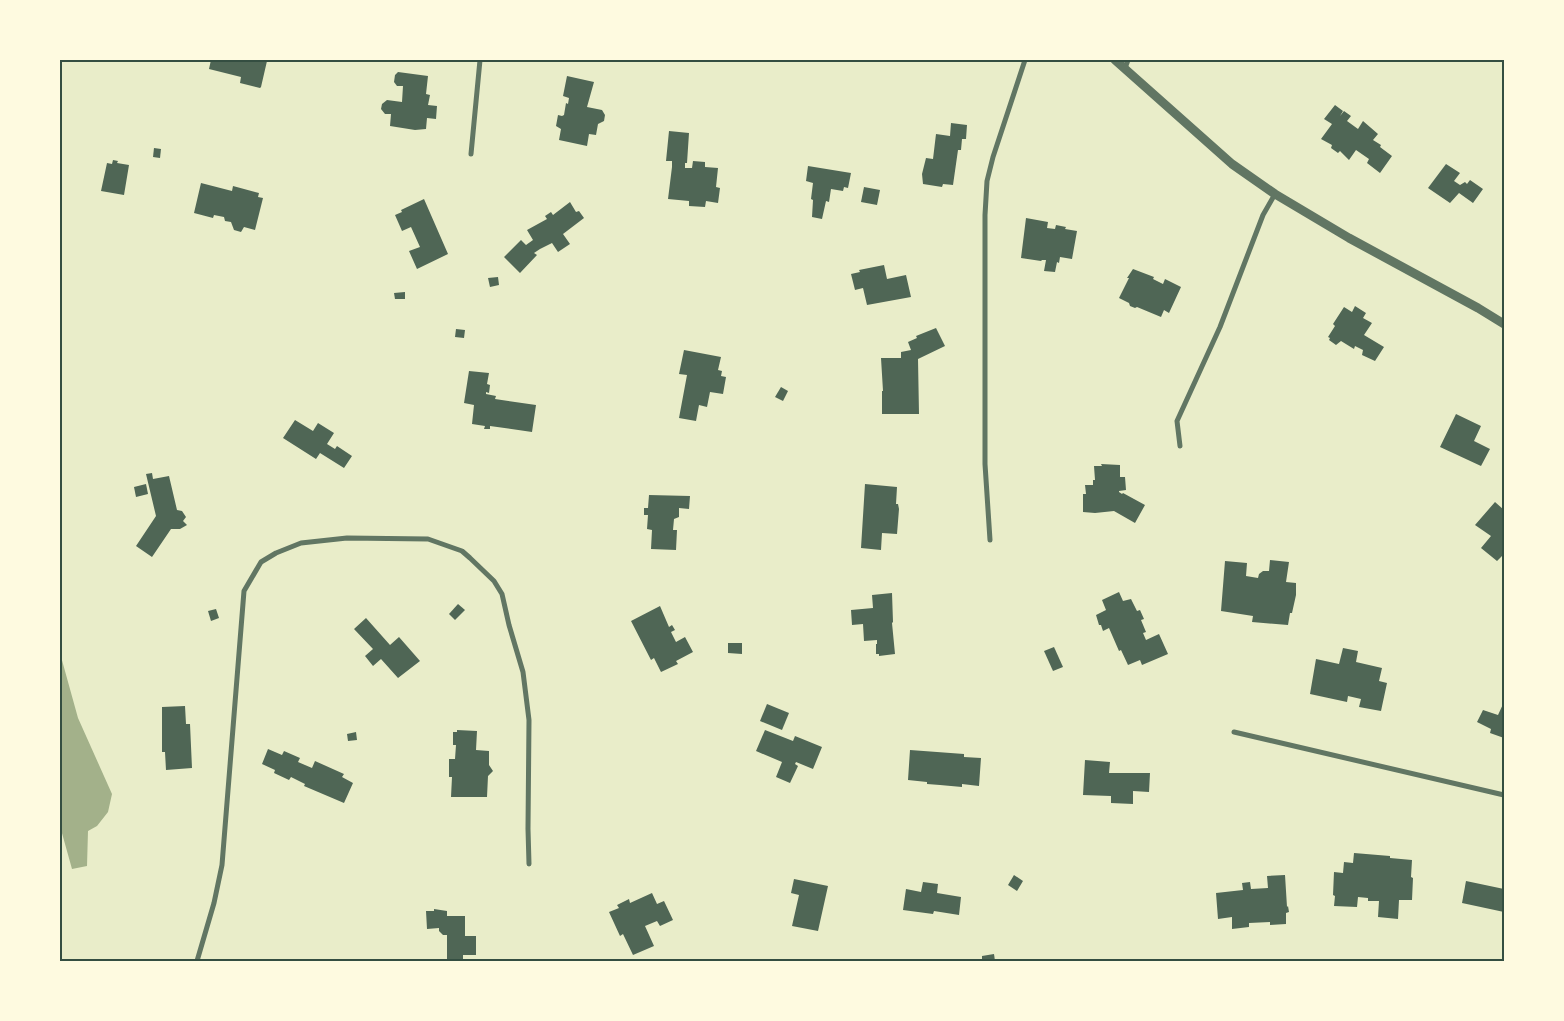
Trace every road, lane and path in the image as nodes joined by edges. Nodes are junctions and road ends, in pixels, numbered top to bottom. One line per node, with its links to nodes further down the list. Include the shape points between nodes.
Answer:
1 (480, 60): 5 (street)
2 (1025, 60): 9 (street, via 987,181 985,464)
3 (1115, 60): 4 (street)
4 (1127, 64): 6 (street, via 1232,164)
5 (471, 154)
6 (1275, 194): 7 (street); 8 (street, via 1263,215 1220,327 1177,422)
7 (1504, 324)
8 (1180, 446)
9 (990, 540)
10 (1234, 732): 11 (street)
11 (1504, 795)
12 (529, 864): 13 (street, via 529,720 523,672 502,594 494,581 462,551 428,539 347,538 301,543 261,562 244,591 222,865)
13 (197, 961)

